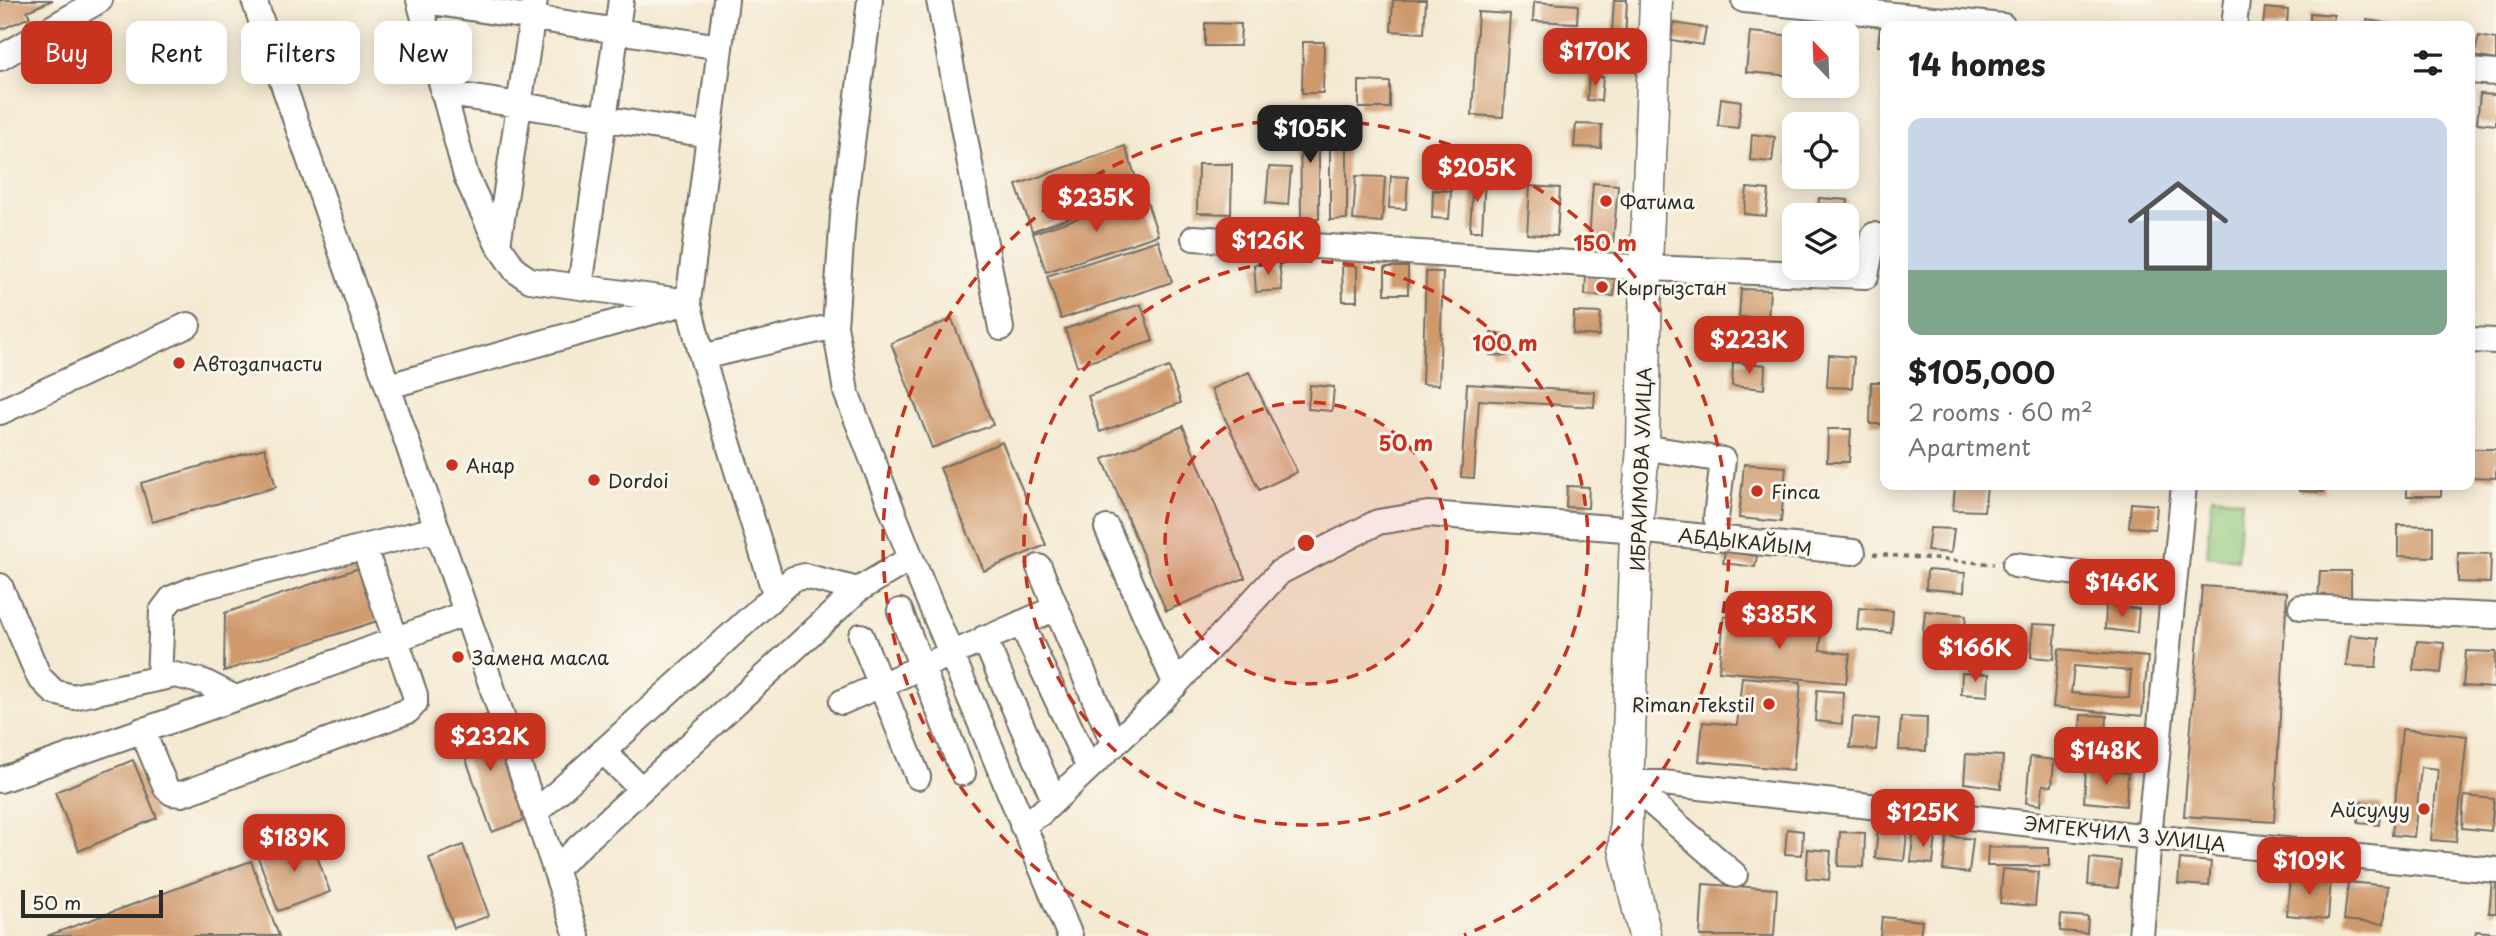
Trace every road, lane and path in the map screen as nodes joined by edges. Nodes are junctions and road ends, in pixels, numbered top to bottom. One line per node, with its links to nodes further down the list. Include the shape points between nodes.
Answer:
1 (100, 0): 16 (street)
2 (254, 0): 35 (street)
3 (419, 0): 11 (street); 19 (street)
4 (621, 0): 14 (street)
5 (726, 0): 15 (street)
6 (870, 0): 30 (street, via 843,215)
7 (939, 0): 31 (street)
8 (1656, 0): 26 (main road, ИБРАИМОВА УЛИЦА)
9 (1744, 0): 12 (street)
10 (2237, 0): 13 (street)
11 (534, 9): 14 (street); 20 (street)
12 (1953, 21)
13 (2235, 21)
14 (617, 30): 15 (street); 21 (street)
15 (720, 47): 22 (street)
16 (0, 58)
17 (2475, 71): 18 (street)
18 (2496, 73)
19 (443, 93): 20 (street); 25 (street, via 466,176)
20 (519, 104): 21 (street); 25 (street)
21 (604, 119): 22 (street); 27 (street)
22 (709, 135): 28 (street)
23 (1874, 235): 26 (street, via 1866,276)
24 (1194, 238): 26 (street)
25 (498, 245): 27 (street, via 516,271 530,280)
26 (1646, 268): 37 (main road, ИБРАИМОВА УЛИЦА)
27 (580, 287): 28 (street)
28 (688, 302): 34 (street); 35 (street)
29 (188, 325): 36 (street)
30 (835, 326): 34 (street); 45 (street, via 846,392)
31 (1001, 328)
32 (2475, 340): 33 (street)
33 (2496, 341)
34 (702, 357): 51 (street)
35 (389, 387): 40 (street)
36 (0, 412)
37 (1643, 447): 39 (street, via 1723,460); 42 (main road, ИБРАИМОВА УЛИЦА)
38 (2183, 490): 48 (street)
39 (1716, 518)
40 (436, 528): 43 (street); 55 (street)
41 (1107, 528): 65 (street)
42 (1637, 530): 44 (street, АБДЫКАЙЫМ); 65 (street, АБДЫКАЙЫМ, via 1428,514 1378,523 1280,572); 75 (main road, ИБРАИМОВА УЛИЦА)
43 (364, 547): 60 (street); 63 (street, via 172,598 162,611)
44 (1853, 552): 46 (path)
45 (911, 558): 50 (street); 61 (street)
46 (2015, 565): 48 (street)
47 (1038, 567): 53 (street)
48 (2173, 585): 80 (street)
49 (0, 586): 63 (street, via 39,677 54,692 73,697)
50 (859, 590): 51 (street, via 805,576 793,579); 76 (street)
51 (775, 594): 70 (street)
52 (2301, 607): 56 (street)
53 (1056, 608): 57 (street); 69 (street)
54 (900, 611): 62 (street)
55 (466, 613): 60 (street); 78 (street)
56 (2496, 616)
57 (1021, 623): 59 (street); 71 (street)
58 (861, 636): 64 (street)
59 (984, 638): 61 (street); 77 (street)
60 (397, 639): 66 (street); 68 (street, via 415,695 408,711 182,794 166,788)
61 (951, 653): 62 (street); 79 (street)
62 (922, 666): 64 (street); 72 (street)
63 (159, 678): 66 (street, via 175,675 204,682)
64 (881, 685): 67 (street); 73 (street)
65 (1176, 685): 69 (street, АБДЫКАЙЫМ)
66 (236, 698): 68 (street)
67 (842, 702)
68 (142, 730): 74 (street)
69 (1114, 745): 71 (street, АБДЫКАЙЫМ)
70 (603, 751): 76 (street); 78 (street)
71 (1089, 768): 77 (street, АБДЫКАЙЫМ)
72 (963, 773)
73 (918, 777)
74 (0, 780)
75 (1629, 783): 80 (street, ЭМГЕКЧИЛ 3 УЛИЦА); 83 (street); 86 (main road, ИБРАИМОВА УЛИЦА, via 1625,848)
76 (641, 789): 81 (street)
77 (1054, 800): 79 (street, АБДЫКАЙЫМ)
78 (535, 813): 81 (street)
79 (1022, 825): 85 (street)
80 (2149, 836): 82 (street, ЭМГЕКЧИЛ 3 УЛИЦА); 87 (street)
81 (555, 869): 84 (street)
82 (2496, 870)
83 (1735, 875)
84 (577, 936)
85 (1070, 936)
86 (1645, 936)
87 (2141, 936)

